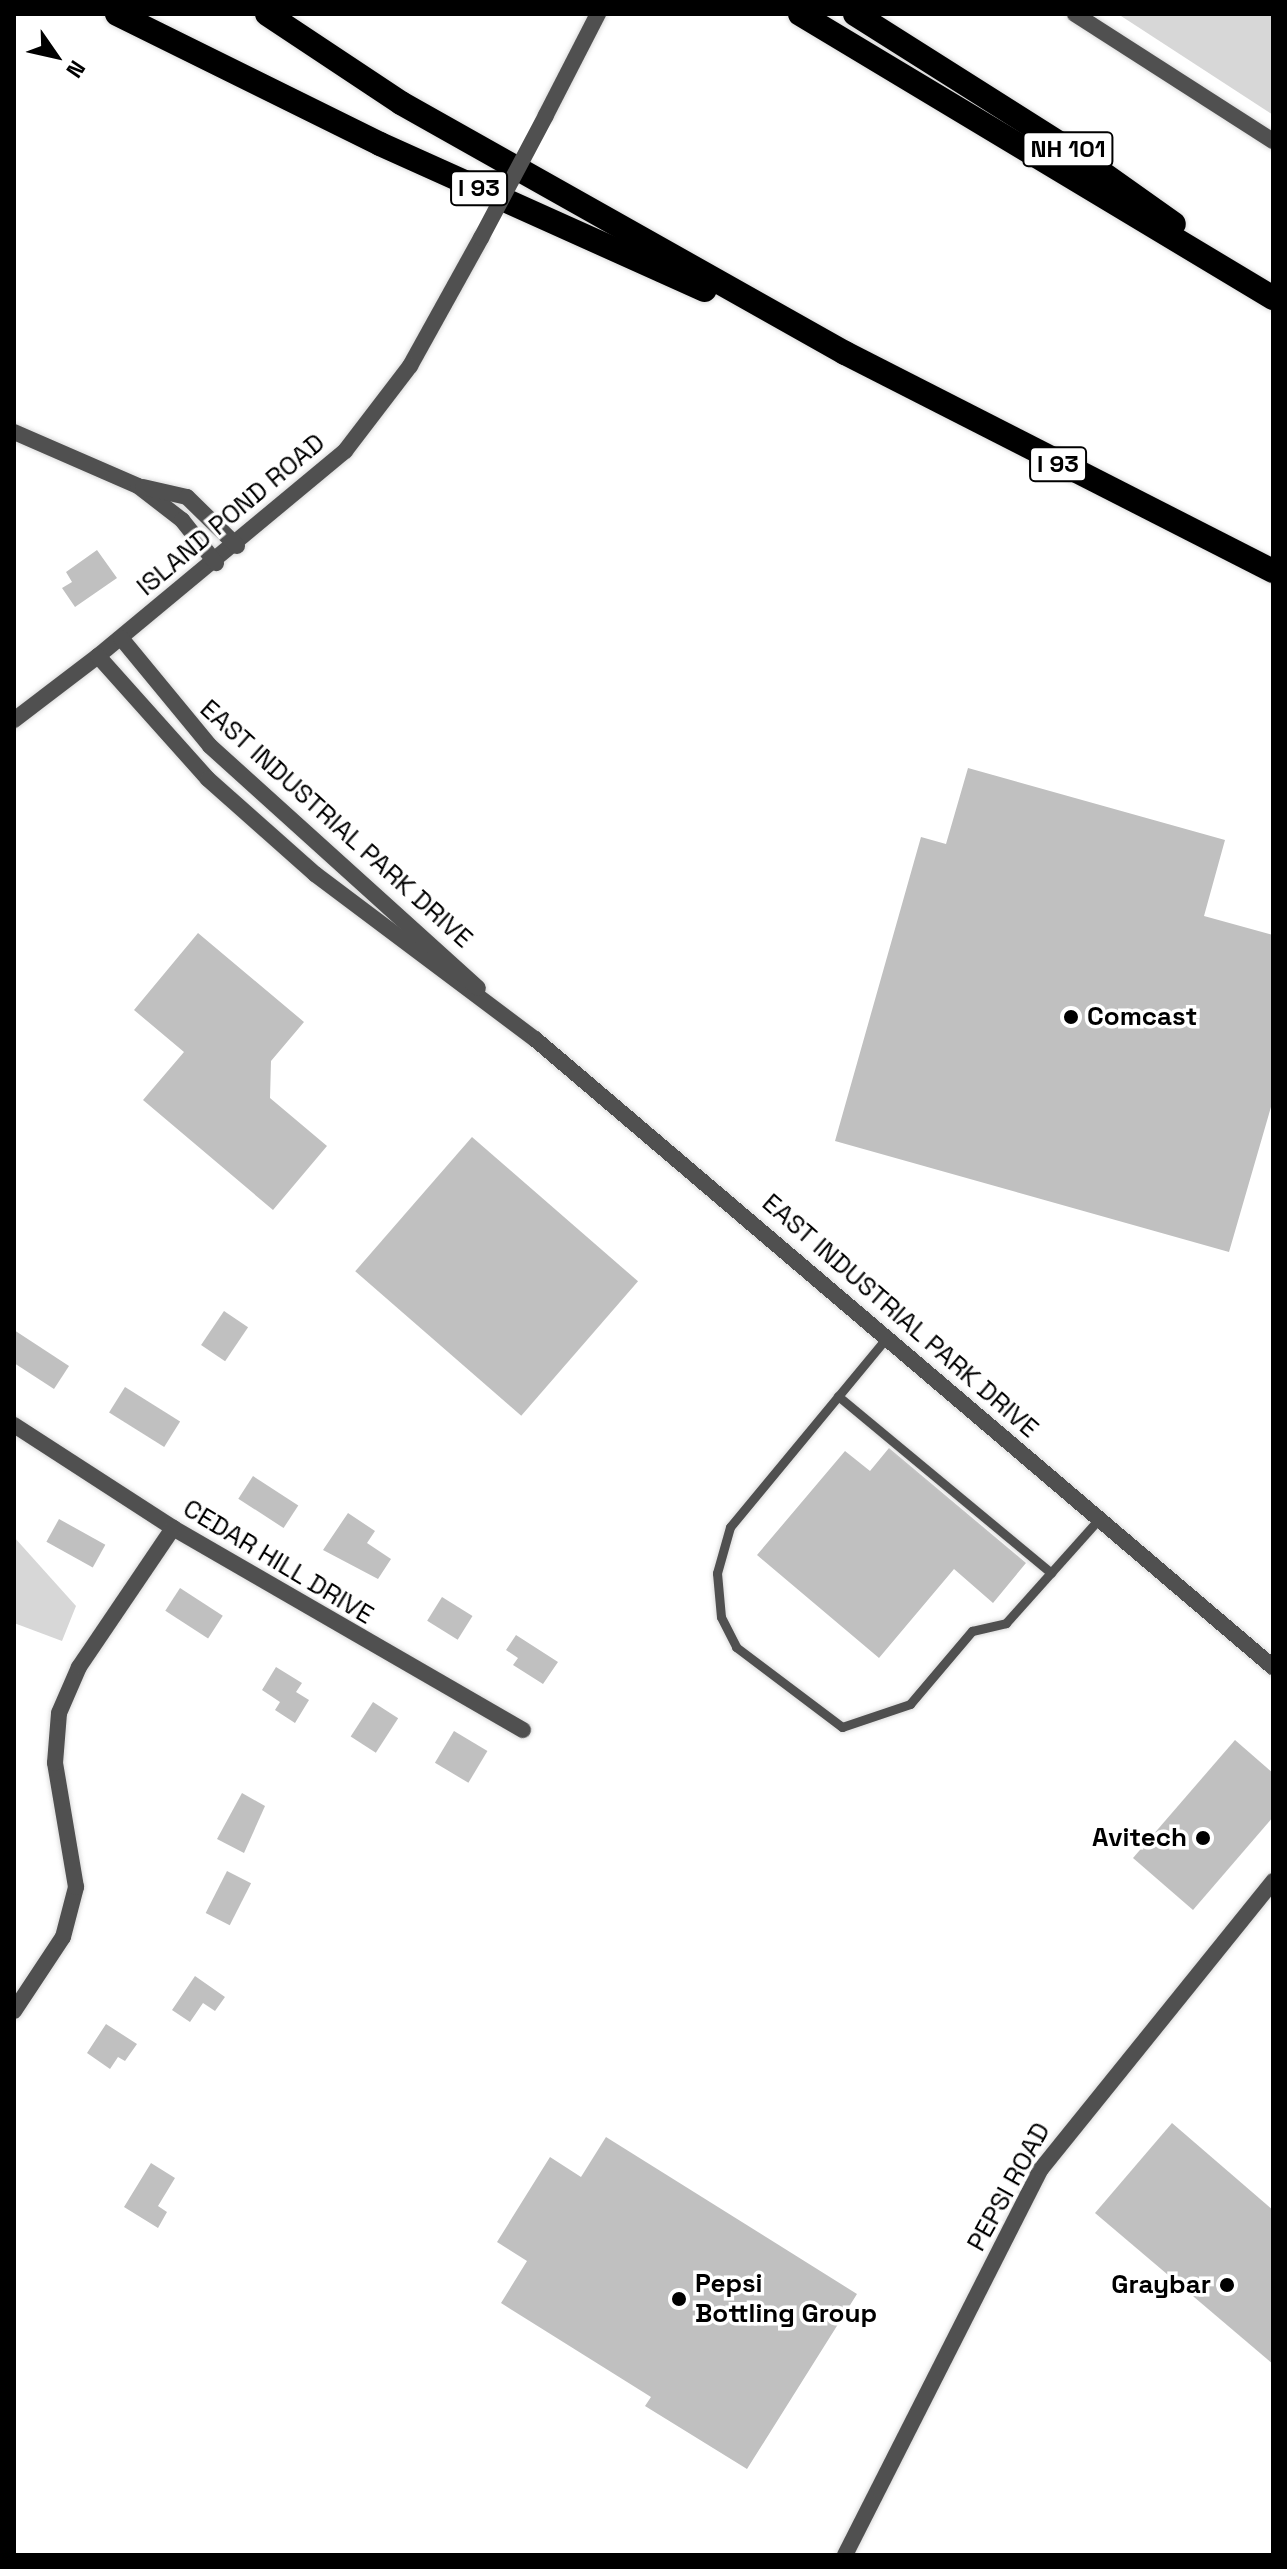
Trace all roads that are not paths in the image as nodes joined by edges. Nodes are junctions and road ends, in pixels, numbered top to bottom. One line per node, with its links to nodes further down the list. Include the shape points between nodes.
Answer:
1 (117, 14): 9 (highway, I 93, via 380,144)
2 (267, 14): 9 (highway, via 401,103)
3 (598, 14): 12 (street, ISLAND POND ROAD, bridge, via 481,238 380,410 306,488)
4 (800, 14): 8 (highway)
5 (855, 14): 8 (highway, NH 101, via 1067,148)
6 (1075, 14): 7 (street)
7 (1273, 141)
8 (1273, 297)
9 (845, 353): 14 (highway, I 93)
10 (14, 432): 11 (street)
11 (138, 486): 12 (street, via 187,497); 13 (street, via 182,520)
12 (237, 546): 13 (street, ISLAND POND ROAD)
13 (216, 563): 15 (street, ISLAND POND ROAD)
14 (1273, 571)
15 (121, 638): 16 (street, ISLAND POND ROAD); 18 (street, EAST INDUSTRIAL PARK DRIVE, via 210,746)
16 (98, 656): 17 (street, ISLAND POND ROAD); 18 (street, EAST INDUSTRIAL PARK DRIVE, via 175,745 272,837 378,924)
17 (14, 720)
18 (493, 1004): 19 (street, EAST INDUSTRIAL PARK DRIVE)
19 (888, 1336): 20 (lane); 22 (street, EAST INDUSTRIAL PARK DRIVE)
20 (838, 1396): 24 (lane); 24 (lane, via 730,1527 717,1573 721,1617 736,1647 842,1727 910,1704 972,1631 1006,1623)
21 (14, 1425): 23 (street, CEDAR HILL DRIVE)
22 (1100, 1518): 24 (lane); 25 (street, EAST INDUSTRIAL PARK DRIVE)
23 (173, 1528): 26 (street, CEDAR HILL DRIVE); 28 (street, via 79,1667 59,1713 55,1763 76,1887 63,1937)
24 (1051, 1573)
25 (1273, 1667)
26 (523, 1730)
27 (1273, 1881): 29 (street, PEPSI ROAD, via 1041,2169)
28 (14, 2011)
29 (845, 2555)

